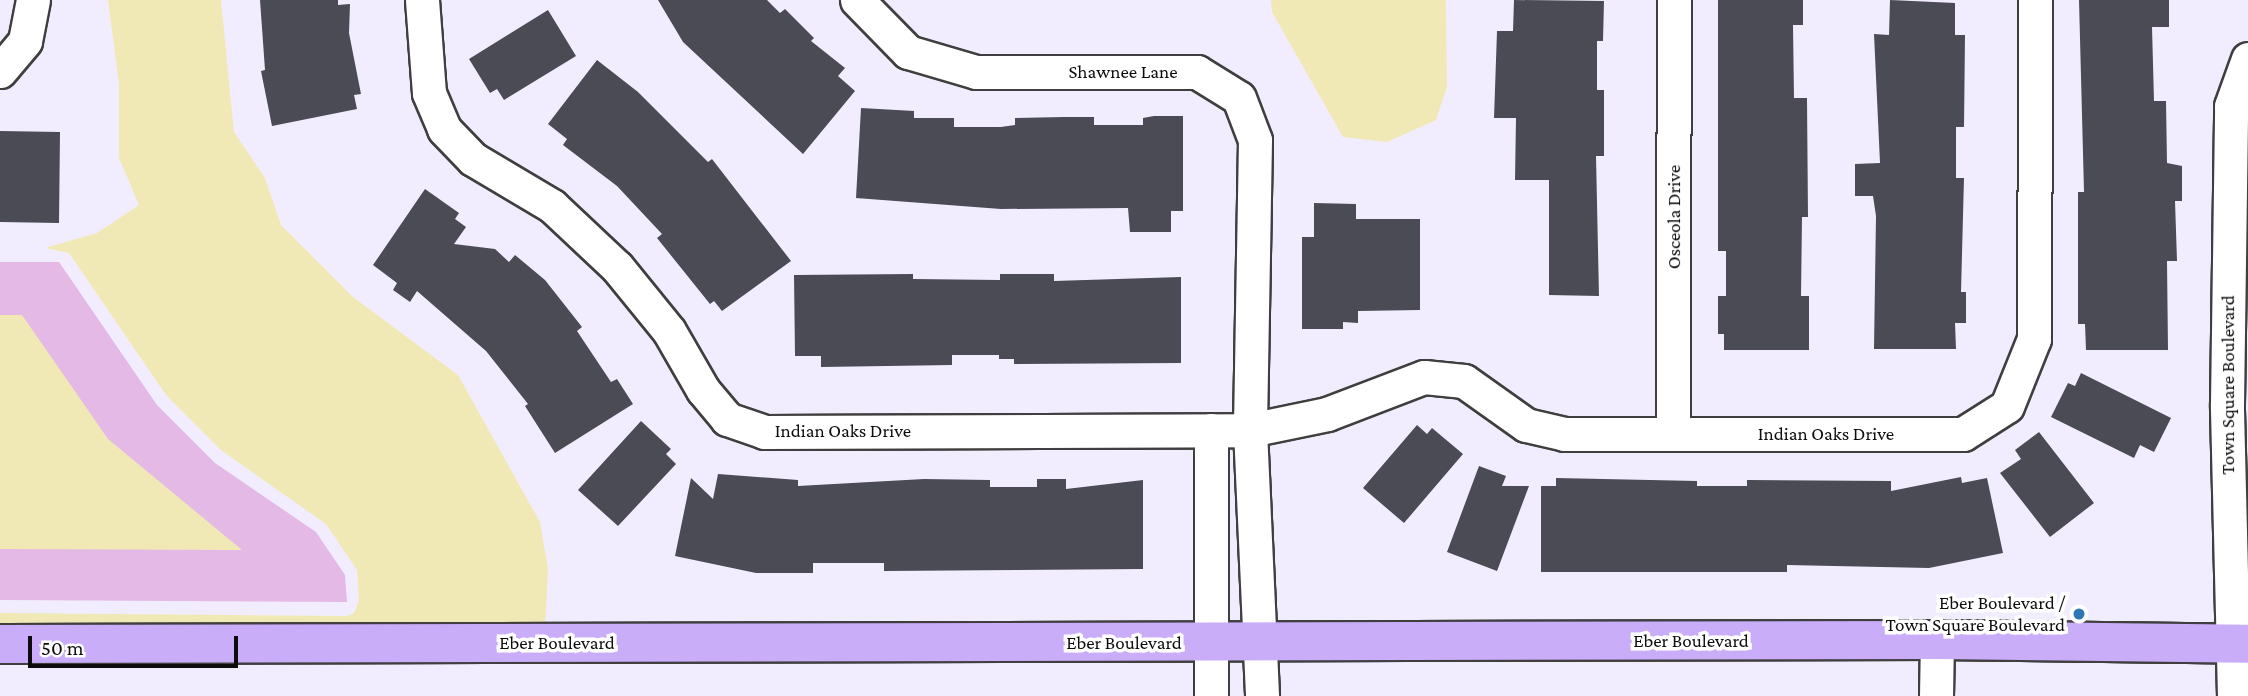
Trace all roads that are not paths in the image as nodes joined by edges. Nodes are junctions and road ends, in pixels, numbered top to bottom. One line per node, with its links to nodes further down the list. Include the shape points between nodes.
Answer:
1 (33, 0): 6 (street, via 25,41)
2 (422, 0): 10 (street, Indian Oaks Drive, via 429,93 444,129 473,159 552,206 617,267 669,331 703,390 727,419 764,432)
3 (857, 0): 11 (street, Shawnee Lane, via 908,52 976,72 1197,72 1239,98 1255,140)
4 (1674, 0): 12 (street, Osceola Drive)
5 (2035, 0): 12 (street, Indian Oaks Drive, via 2034,339 2007,406 1963,434)
6 (0, 71)
7 (2246, 71): 8 (street, Town Square Boulevard, via 2231,106)
8 (2239, 235): 9 (street, Town Square Boulevard)
9 (2237, 404): 15 (street, Town Square Boulevard)
10 (1211, 430): 11 (street, Indian Oaks Drive); 13 (street)
11 (1250, 430): 12 (street, Indian Oaks Drive, via 1327,414 1424,377 1464,381 1526,425 1551,431); 14 (street)
12 (1674, 434)
13 (1210, 512): 14 (street); 18 (street)
14 (1253, 513): 17 (street)
15 (2238, 577): 20 (street, Town Square Boulevard)
16 (1937, 640): 17 (street, Eber Boulevard); 20 (street, Eber Boulevard); 23 (street)
17 (1257, 642): 18 (street, Eber Boulevard); 22 (street)
18 (1210, 643): 19 (street, Eber Boulevard); 21 (street)
19 (0, 644)
20 (2240, 644): 24 (street, Town Square Boulevard)
21 (1211, 696)
22 (1262, 696)
23 (1937, 696)
24 (2234, 696)

